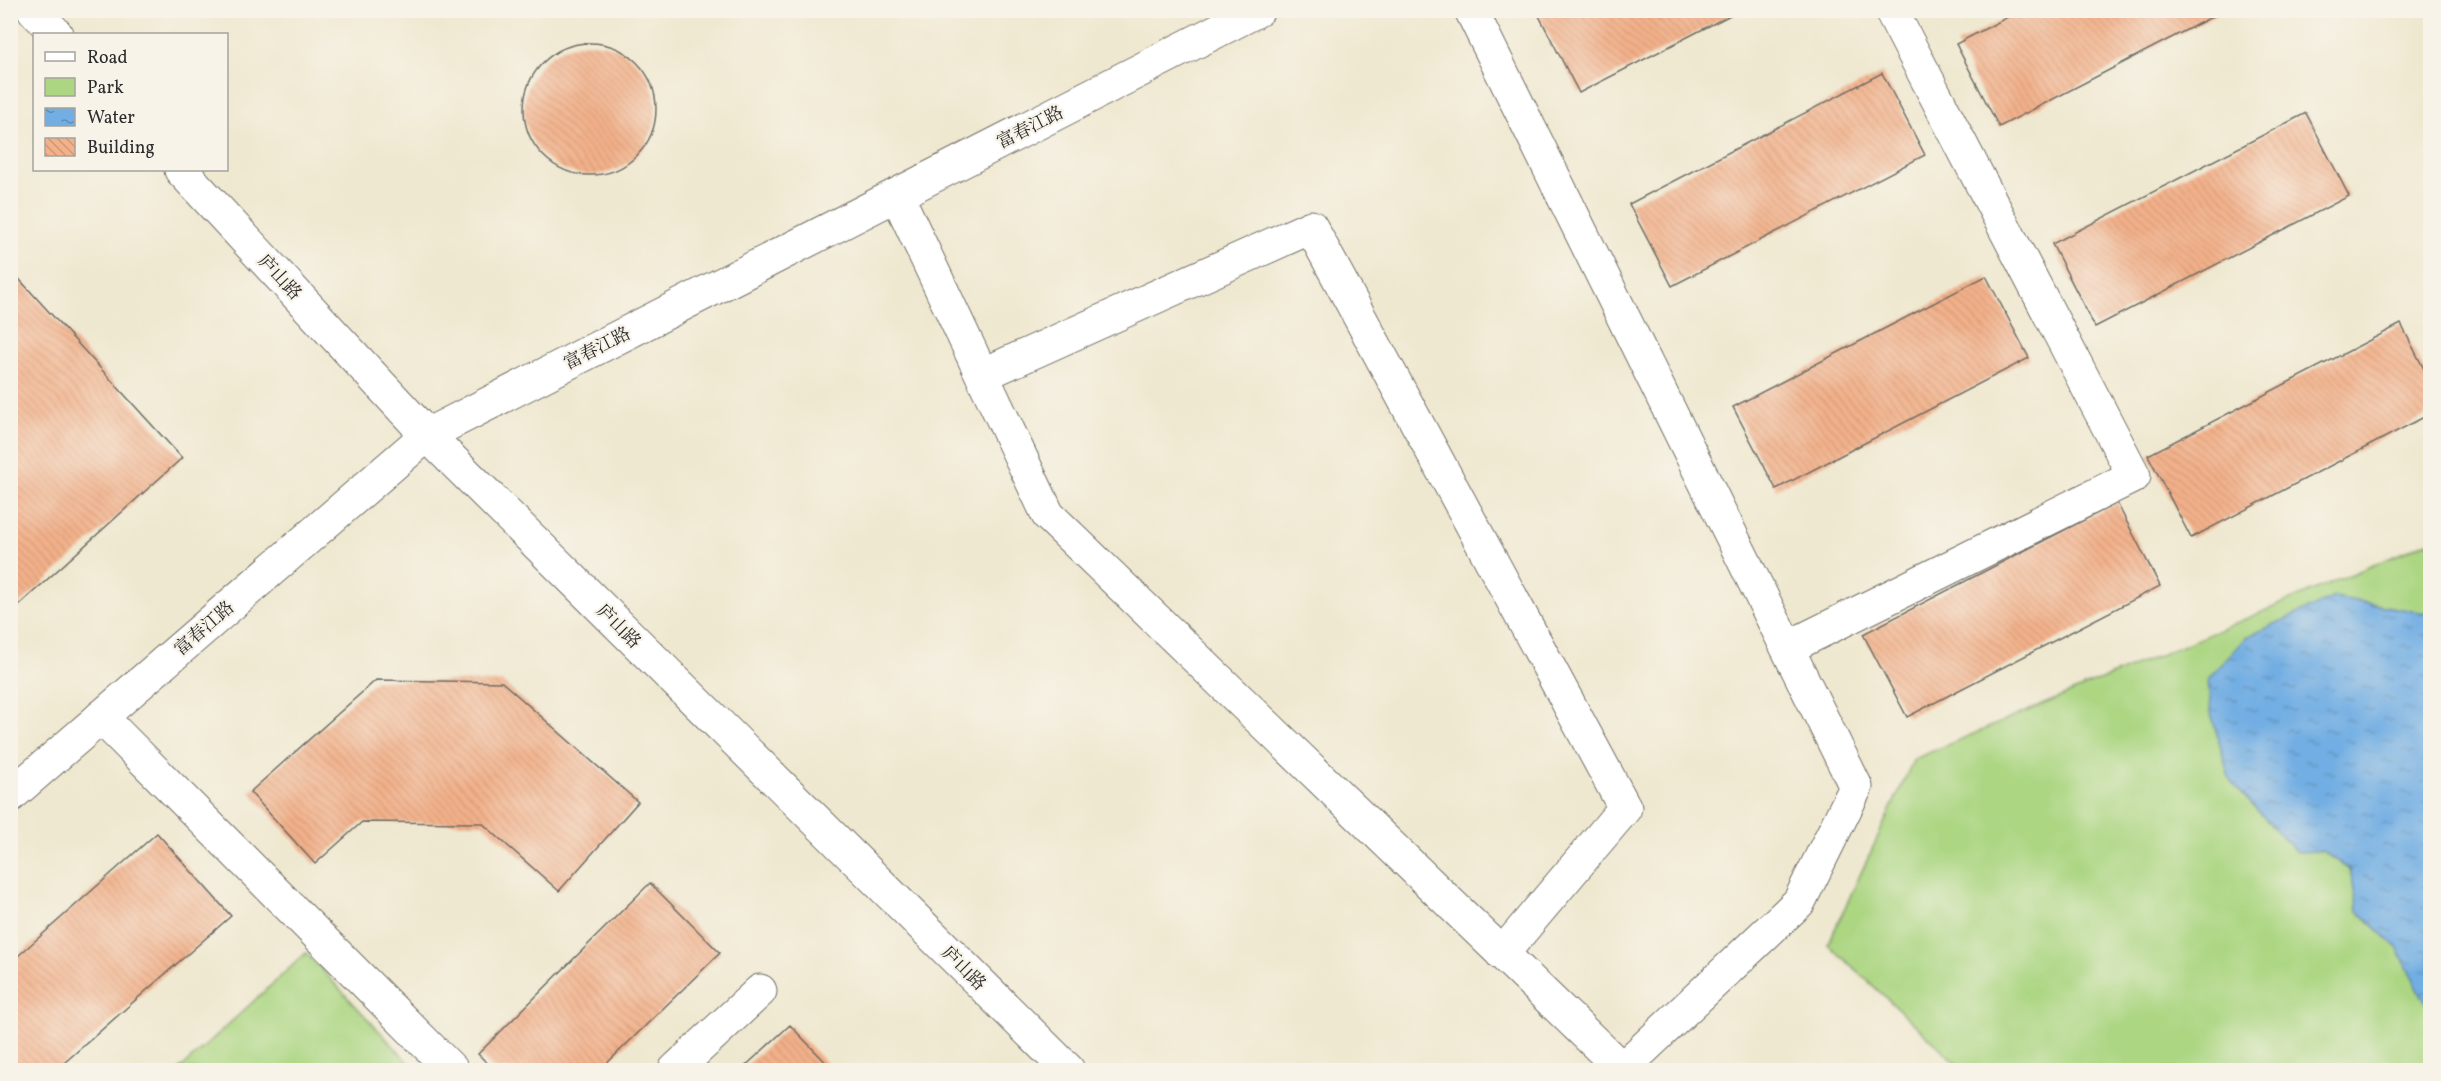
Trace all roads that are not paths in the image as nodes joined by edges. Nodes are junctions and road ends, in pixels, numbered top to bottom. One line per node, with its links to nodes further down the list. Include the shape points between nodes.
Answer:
1 (34, 10): 5 (street)
2 (1258, 10): 7 (street, 富春江路)
3 (1471, 10): 10 (street)
4 (1891, 10): 10 (street, via 2134,476)
5 (55, 33)
6 (182, 171): 9 (street, 庐山路)
7 (897, 195): 8 (street); 9 (street, 富春江路)
8 (982, 375): 13 (street, via 1048,515); 13 (street, via 1311,227 1625,808)
9 (427, 435): 11 (street, 富春江路); 18 (street, 庐山路)
10 (1787, 648): 15 (street, via 1856,787 1799,902)
11 (101, 717): 12 (street, 富春江路); 16 (street)
12 (10, 796)
13 (1502, 954): 15 (street)
14 (760, 991): 17 (street)
15 (1622, 1070)
16 (452, 1071)
17 (675, 1071)
18 (1068, 1071)

